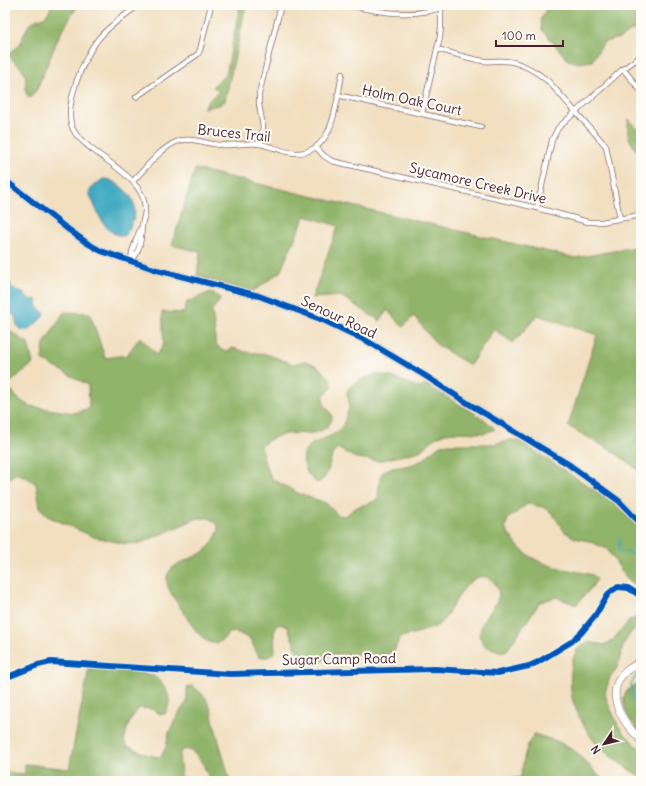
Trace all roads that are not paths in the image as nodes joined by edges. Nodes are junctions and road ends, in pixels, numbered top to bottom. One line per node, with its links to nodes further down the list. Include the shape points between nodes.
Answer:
1 (139, 5): 20 (street, via 107,30 86,57 69,115 73,131 82,141)
2 (211, 5): 13 (street, via 198,54)
3 (281, 5): 17 (street, via 259,94 263,122)
4 (349, 5): 6 (street, via 410,14)
5 (451, 5): 6 (street)
6 (441, 9): 7 (street)
7 (437, 49): 14 (street, via 484,61 505,60 523,65 540,74); 15 (street)
8 (641, 56): 9 (street)
9 (623, 69): 11 (street); 14 (street)
10 (342, 74): 12 (street)
11 (641, 91)
12 (337, 95): 15 (street, Holm Oak Court); 18 (street, via 330,130)
13 (136, 97)
14 (575, 111): 21 (street, via 555,133); 23 (street, via 606,146)
15 (422, 113): 16 (street, Holm Oak Court)
16 (481, 127)
17 (260, 144): 18 (street, Bruces Trail, via 294,153 306,152); 20 (street, Bruces Trail, via 221,145 194,140 177,142 163,151)
18 (316, 147): 21 (street, Sycamore Creek Drive, via 332,160)
19 (5, 180): 24 (street, Senour Road, via 87,243)
20 (133, 182): 24 (street, via 140,191 145,209 138,254)
21 (536, 208): 23 (street, Sycamore Creek Drive, via 588,222)
22 (641, 215): 23 (street, Sycamore Creek Drive)
23 (620, 219)
24 (131, 262): 25 (street, Senour Road, via 259,296 349,332 568,464 619,501)
25 (641, 524)
26 (641, 596): 29 (street, Sugar Camp Road, via 628,588 618,587 612,590 572,642 529,666 498,673 435,669 230,674 51,662)
27 (638, 663): 28 (street); 30 (main road, via 626,670 619,680 615,696 621,716)
28 (641, 672)
29 (5, 678)
30 (641, 740)

